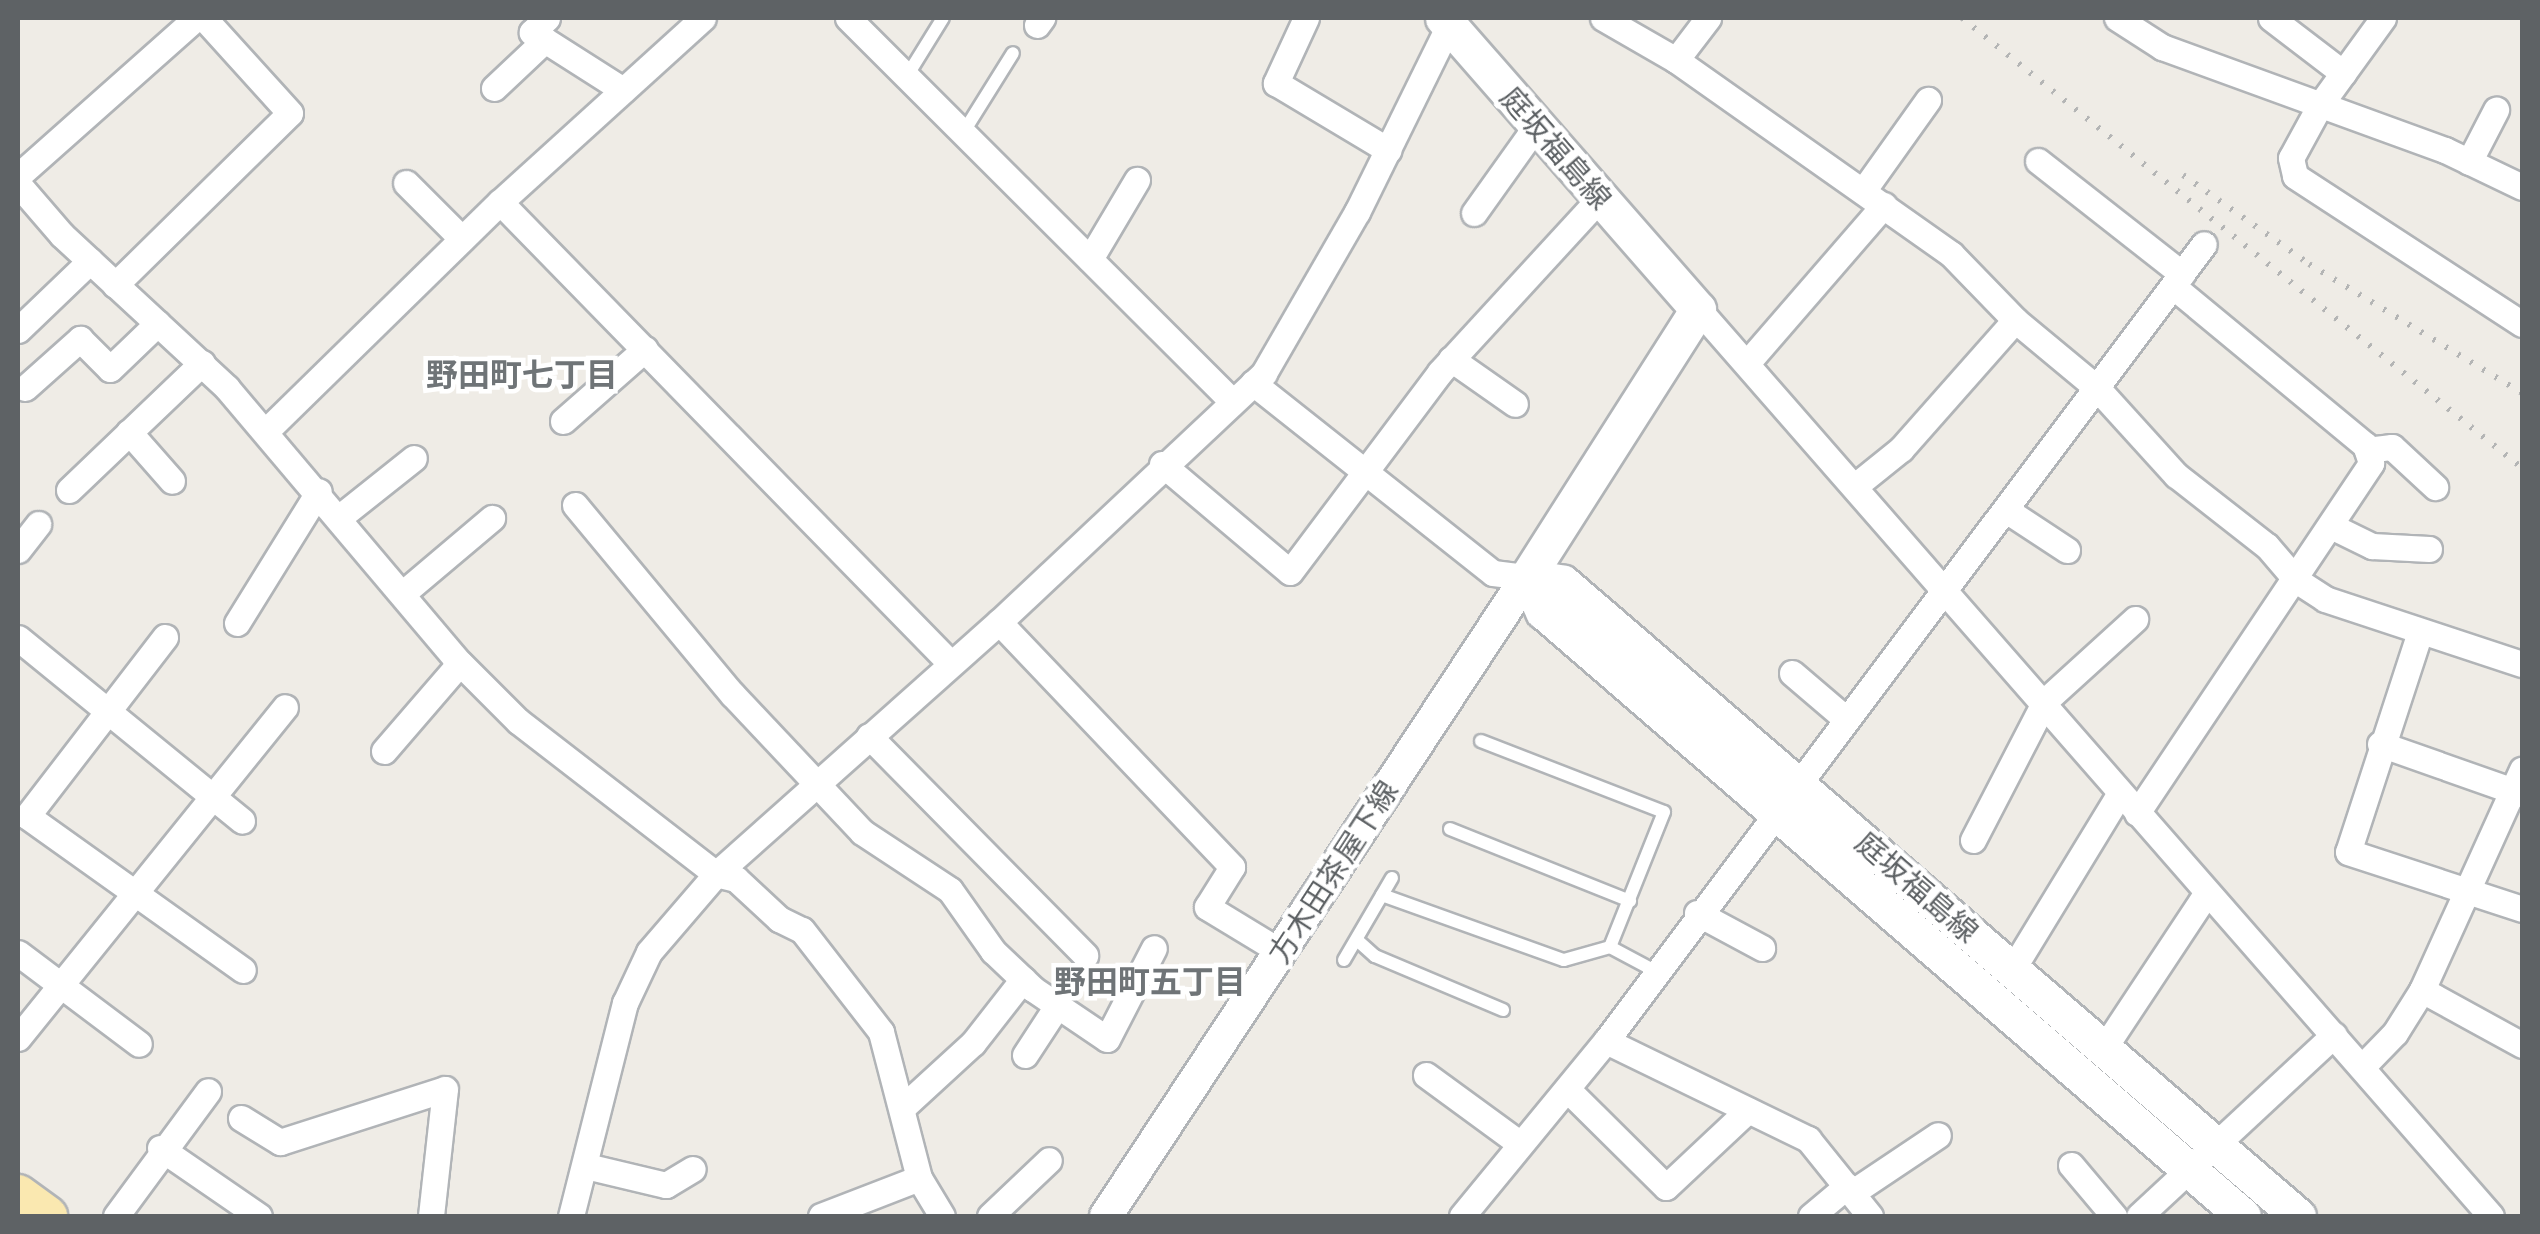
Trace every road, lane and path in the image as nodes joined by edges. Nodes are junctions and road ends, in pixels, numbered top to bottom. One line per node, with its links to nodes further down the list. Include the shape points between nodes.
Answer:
1 (200, 18): 27 (street); 40 (street, via 290,114)
2 (703, 18): 18 (street)
3 (848, 18): 16 (street)
4 (943, 18): 16 (lane)
5 (1306, 18): 24 (street, via 1276,83)
6 (1602, 18): 14 (street)
7 (1708, 18): 14 (street)
8 (2116, 18): 20 (street, via 2162,47)
9 (2271, 18): 15 (street)
10 (2381, 18): 15 (street)
11 (1446, 21): 22 (main road, 庭坂福島線); 24 (street)
12 (546, 29): 17 (street); 18 (street)
13 (1012, 53): 23 (lane)
14 (1676, 60): 32 (street)
15 (2343, 72): 20 (street)
16 (907, 76): 23 (street)
17 (494, 88)
18 (622, 90): 33 (street)
19 (1928, 100): 32 (street)
20 (2320, 105): 26 (street); 44 (street, via 2291,158 2296,176)
21 (2496, 110): 26 (street)
22 (1536, 126): 31 (main road, 庭坂福島線); 34 (street)
23 (963, 133): 37 (street)
24 (1388, 150): 50 (street, via 1292,326)
25 (2038, 160): 39 (street)
26 (2469, 162): 30 (street)
27 (19, 173): 38 (street)
28 (1137, 180): 37 (street)
29 (406, 182): 35 (street)
30 (2522, 187)
31 (1600, 198): 41 (main road, 庭坂福島線); 47 (street)
32 (1873, 198): 42 (street, via 1951,254); 49 (street)
33 (500, 202): 35 (street); 46 (street)
34 (1474, 212)
35 (462, 239): 56 (street)
36 (2204, 244): 39 (street)
37 (1090, 259): 53 (street)
38 (90, 261): 40 (street); 45 (street)
39 (2178, 280): 52 (street); 58 (street)
40 (116, 285): 43 (street)
41 (1698, 309): 49 (street); 76 (main road)
42 (2014, 320): 52 (street); 63 (street, via 1901,448)
43 (158, 323): 48 (street); 51 (street, via 110,369 80,340)
44 (2522, 324)
45 (18, 330)
46 (645, 349): 55 (street); 87 (street)
47 (1452, 359): 54 (street); 61 (street)
48 (202, 363): 56 (street); 57 (street)
49 (1747, 363): 63 (street)
50 (1252, 382): 53 (street); 61 (street)
51 (25, 388)
52 (2096, 388): 68 (street); 77 (street, via 2176,474 2267,546)
53 (1232, 400): 60 (street)
54 (1515, 404)
55 (563, 421)
56 (266, 430): 66 (street)
57 (129, 432): 62 (street); 65 (street)
58 (2367, 450): 64 (street, via 2392,447); 72 (street, via 2371,463)
59 (414, 458): 69 (street)
60 (1162, 464): 61 (street, via 1290,572); 81 (street)
61 (1368, 472): 76 (street, via 1493,573)
62 (172, 481)
63 (1856, 486): 78 (street)
64 (2435, 487)
65 (69, 490)
66 (319, 491): 69 (street); 82 (street)
67 (575, 505): 99 (street)
68 (2006, 510): 75 (street); 78 (street)
69 (341, 516): 79 (street)
70 (492, 518): 79 (street)
71 (38, 524): 74 (street)
72 (2331, 526): 73 (street, via 2372,546); 77 (street)
73 (2430, 549)
74 (18, 550)
75 (2067, 550)
76 (1527, 578): 98 (main road, 庭坂福島線, via 1563,583); 103 (main road, 庭坂福島線, via 1544,611); 121 (street, 方木田茶屋下線)
77 (2296, 580): 83 (street, via 2325,599); 104 (street)
78 (1946, 592): 90 (street); 93 (street)
79 (402, 594): 86 (street)
80 (2135, 619): 90 (street)
81 (1000, 622): 87 (street); 121 (street, via 1232,867 1207,907)
82 (237, 623)
83 (2420, 632): 88 (street); 96 (street)
84 (164, 637): 92 (street)
85 (18, 638): 92 (street)
86 (460, 663): 97 (street); 108 (street, via 518,721)
87 (950, 663): 94 (street)
88 (2522, 664)
89 (1792, 672): 93 (street)
90 (2045, 702): 101 (street); 107 (street)
91 (285, 707): 102 (street)
92 (109, 708): 102 (street); 110 (street, via 27,816)
93 (1847, 720): 98 (street)
94 (869, 736): 99 (street); 123 (street)
95 (1481, 741): 114 (lane, via 1664,812)
96 (2380, 744): 100 (street); 111 (street, via 2348,852)
97 (384, 751)
98 (1796, 782): 103 (street); 126 (main road, 庭坂福島線)
99 (816, 784): 108 (street); 128 (street, via 862,832 950,890 993,951)
100 (2520, 785): 111 (street)
101 (2120, 793): 104 (street); 126 (street)
102 (213, 798): 105 (street); 110 (street)
103 (1774, 810): 116 (street); 155 (main road, 庭坂福島線)
104 (2137, 813): 112 (street)
105 (242, 821)
106 (1450, 829): 114 (lane)
107 (1973, 840)
108 (716, 874): 144 (street, via 736,879 778,919 802,930 867,1009 889,1052); 153 (street, via 650,952 625,1003)
109 (1392, 878): 113 (lane)
110 (138, 892): 125 (street); 129 (street)
111 (2471, 892): 115 (street); 130 (street)
112 (2206, 894): 133 (street); 138 (street)
113 (1382, 895): 117 (lane); 118 (lane, via 1564,960)
114 (1630, 901): 118 (lane)
115 (2522, 909)
116 (1696, 912): 120 (street); 127 (street)
117 (1356, 940): 124 (lane); 132 (lane, via 1375,956)
118 (1610, 947): 127 (lane)
119 (1154, 948): 131 (street, via 1107,1039)
120 (1762, 948)
121 (1280, 952): 168 (street, 方木田茶屋下線)
122 (18, 954): 129 (street)
123 (1085, 955)
124 (1344, 960)
125 (243, 970)
126 (2012, 970): 138 (main road, 庭坂福島線)
127 (1655, 971): 135 (street)
128 (1023, 980): 131 (street); 144 (street, via 973,1043)
129 (60, 986): 134 (street); 136 (street)
130 (2422, 990): 137 (street); 140 (street, via 2395,1033)
131 (1058, 1006): 139 (street)
132 (1503, 1010)
133 (2334, 1035): 140 (street); 149 (street)
134 (18, 1038)
135 (1606, 1041): 142 (street); 145 (street)
136 (139, 1044)
137 (2522, 1044)
138 (2104, 1048): 149 (main road, 庭坂福島線)
139 (1025, 1054)
140 (2362, 1067): 175 (street)
141 (1426, 1074): 148 (street)
142 (1567, 1089): 145 (street, via 1666,1186); 148 (street)
143 (208, 1090): 150 (street)
144 (902, 1108): 156 (street)
145 (1748, 1110): 157 (street, via 1808,1139)
146 (241, 1118): 163 (street, via 280,1142 446,1089)
147 (1938, 1135): 157 (street)
148 (1519, 1143): 169 (street)
149 (2217, 1146): 155 (street); 174 (main road, 庭坂福島線)
150 (160, 1148): 161 (street); 162 (street)
151 (1050, 1160): 167 (street)
152 (2071, 1165): 172 (street)
153 (586, 1166): 154 (street, via 666,1185); 164 (street)
154 (693, 1170)
155 (2191, 1171): 159 (street); 173 (main road, 庭坂福島線)
156 (919, 1178): 165 (street); 166 (street)
157 (1850, 1189): 170 (street); 171 (street)
158 (18, 1195): 160 (main road)
159 (2155, 1212)
160 (47, 1216)
161 (116, 1216)
162 (259, 1216)
163 (431, 1216)
164 (570, 1216)
165 (821, 1216)
166 (942, 1216)
167 (990, 1216)
168 (1106, 1216)
169 (1462, 1216)
170 (1810, 1216)
171 (1870, 1216)
172 (2114, 1216)
173 (2243, 1216)
174 (2298, 1216)
175 (2491, 1216)

